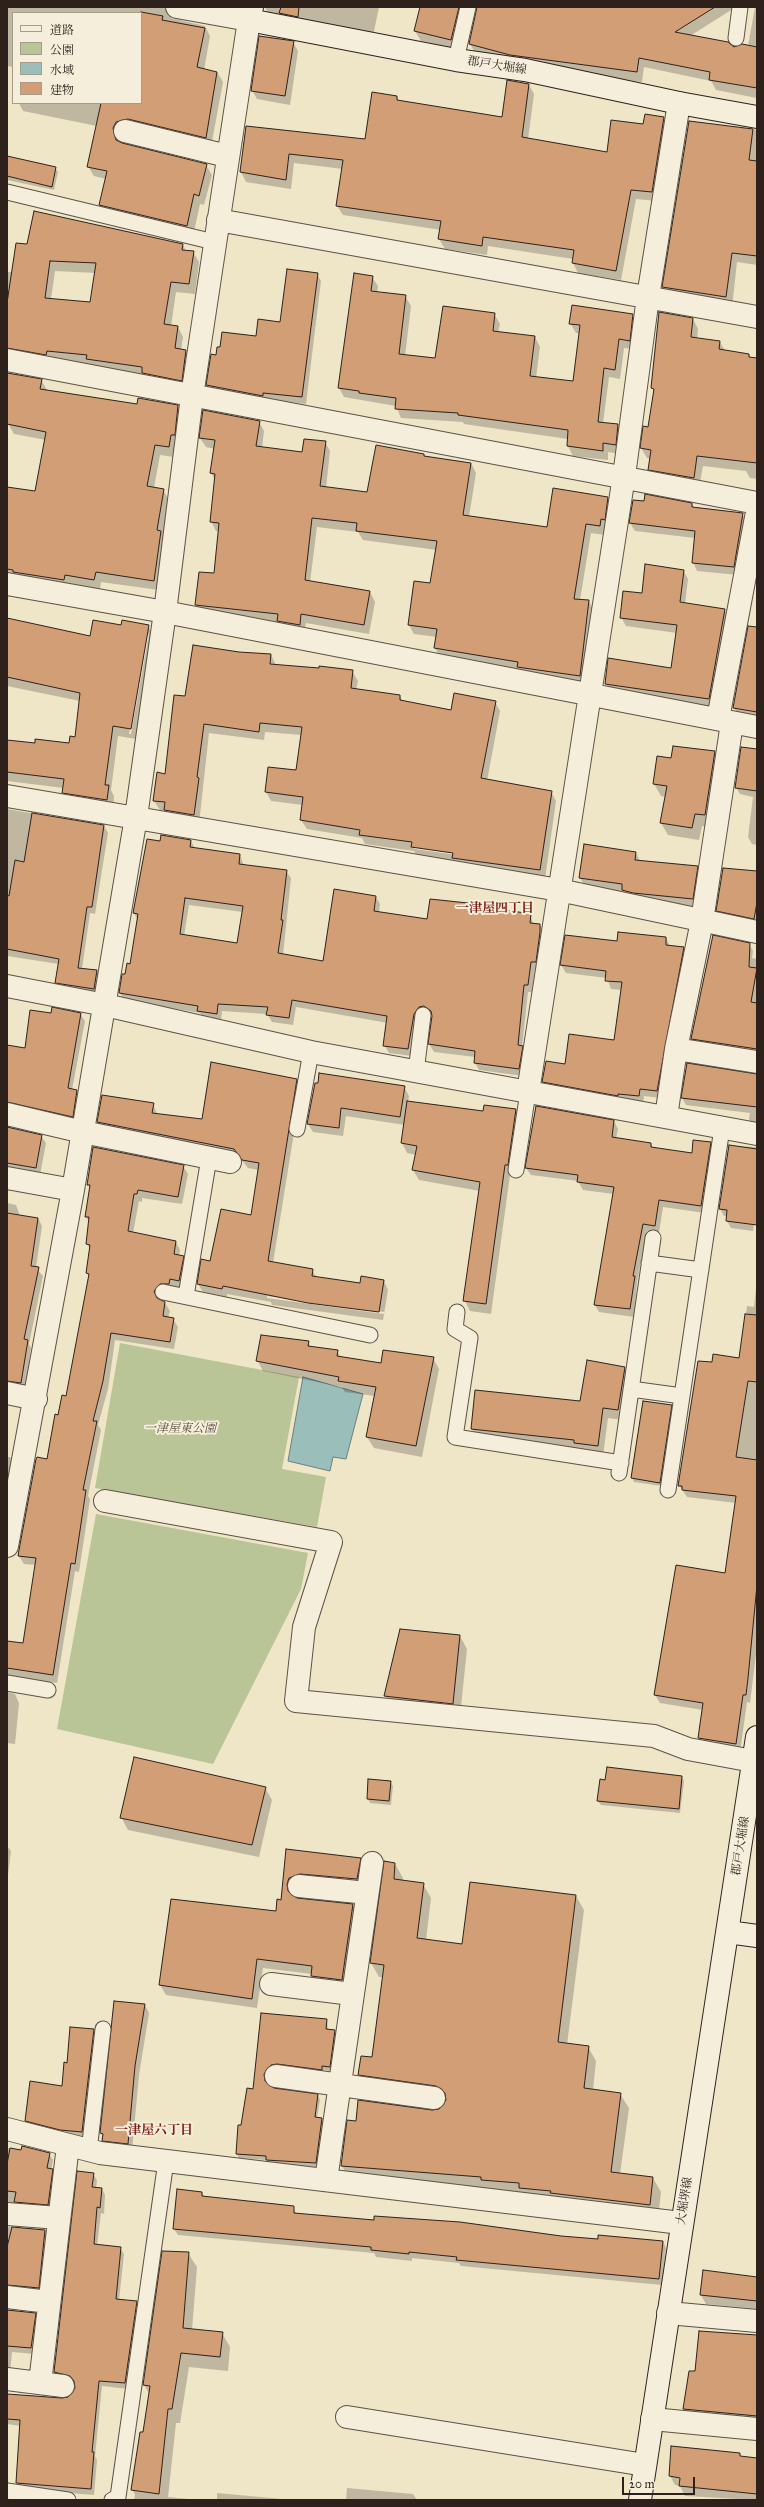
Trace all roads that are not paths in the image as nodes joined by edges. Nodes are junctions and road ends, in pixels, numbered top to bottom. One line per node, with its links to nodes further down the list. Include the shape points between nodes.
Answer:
1 (177, 7): 4 (street, 郡戸大堀線)
2 (468, 7): 6 (lane)
3 (740, 7): 5 (lane)
4 (251, 14): 6 (street, 郡戸大堀線); 10 (street)
5 (736, 38)
6 (456, 60): 7 (street, 郡戸大堀線, via 525,70)
7 (679, 103): 8 (street, 郡戸大堀線); 14 (street)
8 (757, 117)
9 (125, 131): 10 (street)
10 (227, 156): 12 (street)
11 (7, 192): 13 (lane)
12 (218, 220): 13 (street); 14 (street)
13 (214, 242): 17 (street)
14 (648, 297): 15 (street); 18 (street)
15 (757, 317)
16 (7, 360): 17 (street)
17 (192, 396): 18 (street); 22 (street)
18 (624, 476): 19 (street); 23 (street)
19 (757, 503)
20 (757, 512): 24 (street)
21 (7, 584): 22 (street)
22 (165, 612): 23 (street); 27 (street)
23 (589, 694): 24 (street); 28 (street)
24 (725, 721): 25 (street); 29 (street)
25 (757, 727)
26 (7, 796): 27 (street)
27 (136, 817): 28 (street); 32 (street)
28 (559, 890): 29 (street); 38 (street)
29 (702, 921): 30 (street); 34 (street)
30 (757, 932)
31 (7, 986): 32 (street)
32 (105, 1005): 35 (street); 43 (street)
33 (423, 1015): 37 (lane)
34 (676, 1049): 36 (street); 40 (street)
35 (311, 1052): 37 (street); 42 (lane)
36 (757, 1062)
37 (416, 1072): 38 (street)
38 (528, 1092): 40 (street); 47 (lane)
39 (7, 1114): 43 (street)
40 (666, 1118): 41 (street)
41 (722, 1128): 44 (street); 52 (lane)
42 (297, 1129)
43 (83, 1132): 45 (street); 49 (street)
44 (757, 1134)
45 (209, 1158): 46 (street); 54 (lane)
46 (230, 1162)
47 (516, 1170)
48 (7, 1178): 49 (street)
49 (73, 1190): 60 (street)
50 (653, 1238): 51 (lane)
51 (650, 1262): 52 (lane); 57 (lane)
52 (701, 1270): 59 (lane)
53 (164, 1292): 54 (lane)
54 (186, 1296): 56 (lane)
55 (457, 1312): 57 (lane, via 455,1329 470,1338 455,1437 620,1468)
56 (370, 1335)
57 (631, 1389): 59 (lane)
58 (7, 1393): 60 (street)
59 (682, 1396): 61 (lane)
60 (36, 1399): 62 (street)
61 (668, 1490)
62 (11, 1498): 64 (street)
63 (105, 1500): 68 (street, via 331,1542 304,1627 296,1700 654,1736 688,1749)
64 (7, 1546)
65 (7, 1683): 66 (lane)
66 (48, 1690)
67 (757, 1736): 68 (street, 郡戸大堀線)
68 (753, 1761): 72 (street, 郡戸大堀線)
69 (372, 1863): 71 (street)
70 (299, 1886): 71 (street)
71 (367, 1893): 75 (street)
72 (728, 1932): 73 (street); 87 (street, 大堀堺線)
73 (757, 1936)
74 (271, 1984): 75 (street)
75 (352, 1994): 78 (street)
76 (103, 2029): 82 (lane)
77 (276, 2076): 78 (street)
78 (338, 2085): 79 (street); 84 (street)
79 (434, 2098)
80 (7, 2129): 81 (street)
81 (68, 2145): 82 (street); 86 (street)
82 (90, 2151): 83 (street)
83 (166, 2161): 84 (street); 101 (lane, via 118,2497)
84 (326, 2180): 87 (street)
85 (7, 2214): 86 (street)
86 (59, 2218): 89 (street)
87 (681, 2222): 90 (street, 大堀堺線)
88 (7, 2297): 89 (street)
89 (49, 2302): 93 (street)
90 (668, 2313): 91 (street); 96 (street, 大堀堺線)
91 (757, 2321)
92 (7, 2379): 93 (street)
93 (40, 2383): 94 (street)
94 (63, 2386)
95 (346, 2417): 98 (street)
96 (652, 2419): 97 (street); 98 (street, 大堀堺線)
97 (757, 2429)
98 (646, 2465): 102 (street, 大堀堺線)
99 (7, 2491): 100 (lane)
100 (68, 2500)
101 (112, 2500)
102 (640, 2500)

